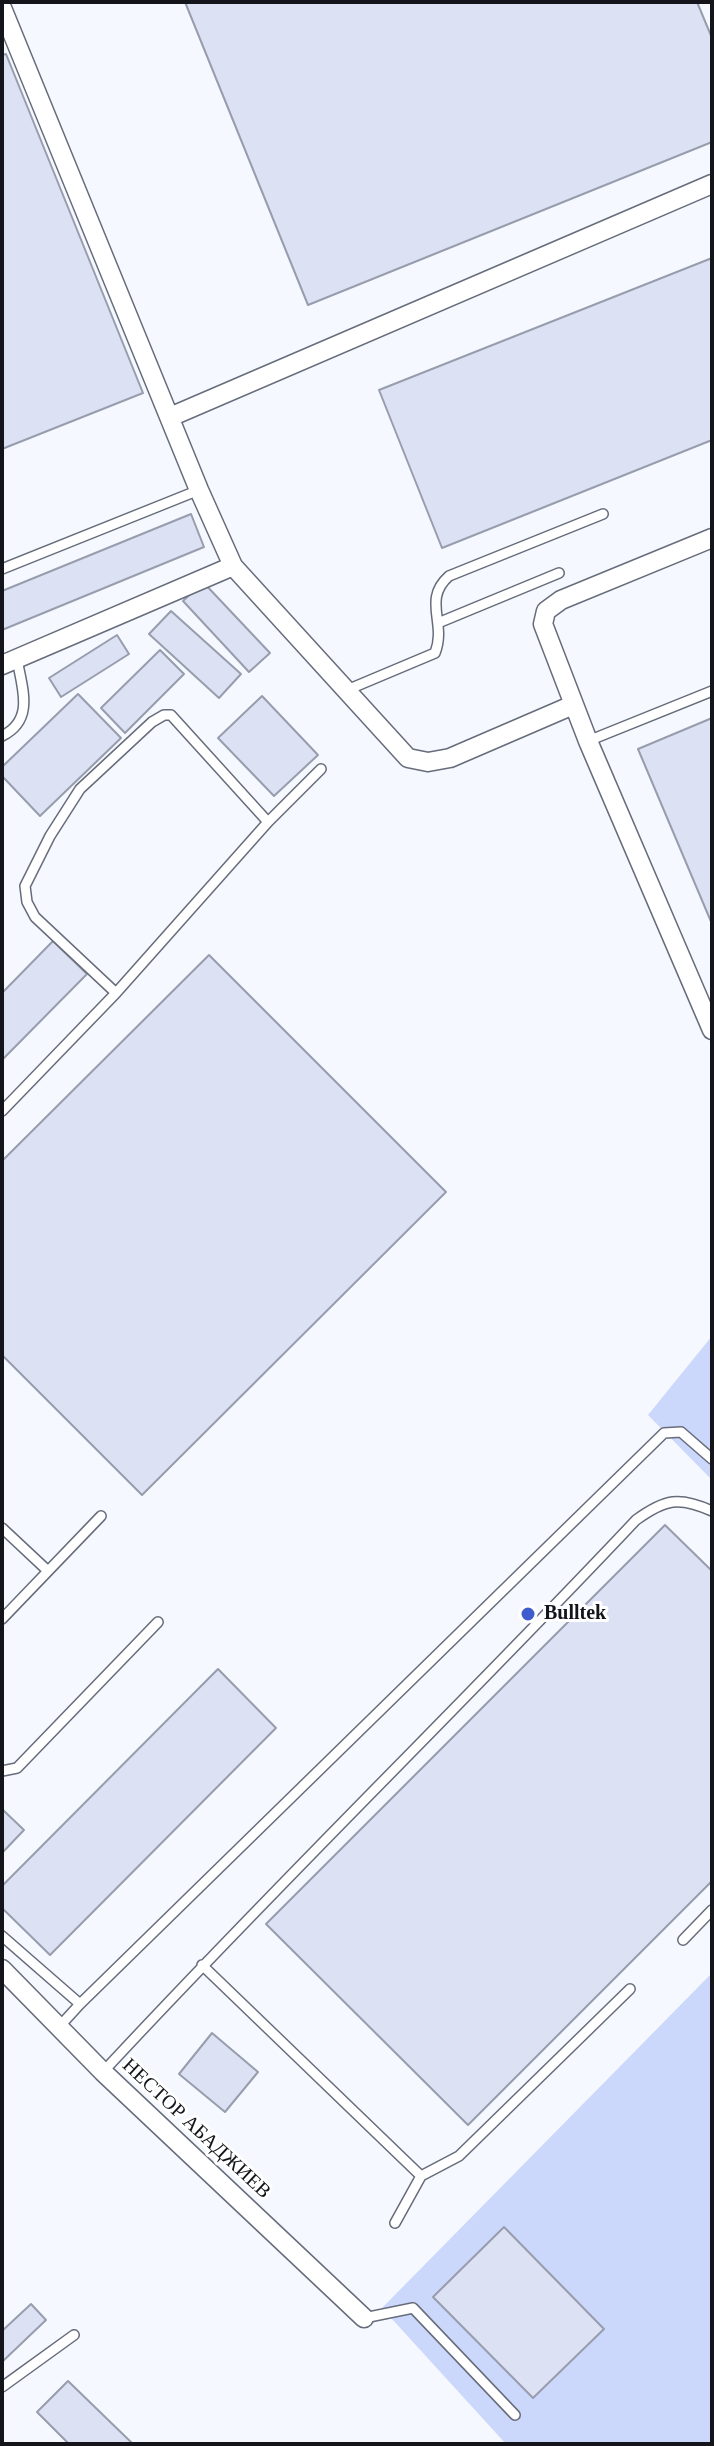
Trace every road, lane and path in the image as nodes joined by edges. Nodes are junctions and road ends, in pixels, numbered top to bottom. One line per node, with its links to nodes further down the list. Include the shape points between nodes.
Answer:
1 (2, 8): 3 (street)
2 (712, 184): 3 (street)
3 (170, 417): 4 (street)
4 (199, 490): 7 (street); 8 (lane)
5 (603, 514): 10 (lane, via 449,576 436,594)
6 (712, 538): 14 (street, via 561,600 546,611 543,624)
7 (233, 566): 11 (street); 12 (street)
8 (2, 569)
9 (559, 573): 10 (lane)
10 (438, 623): 12 (lane, via 435,653)
11 (9, 662): 15 (lane, via 26,709 20,722)
12 (347, 690): 14 (street, via 408,758 428,762 450,758)
13 (712, 691): 16 (lane)
14 (573, 705): 16 (street)
15 (2, 736)
16 (588, 741): 20 (street)
17 (321, 769): 18 (lane)
18 (268, 822): 19 (lane); 19 (lane, via 171,715 152,722 80,789 25,886 27,902 35,917)
19 (116, 993): 21 (lane)
20 (712, 1030)
21 (2, 1111)
22 (712, 1459): 36 (lane, via 681,1432 664,1433)
23 (712, 1511): 33 (lane, via 690,1501 657,1504 636,1520)
24 (101, 1516): 26 (lane)
25 (2, 1528): 26 (lane)
26 (48, 1571): 27 (lane)
27 (2, 1619)
28 (158, 1622): 29 (lane, via 17,1768)
29 (2, 1771)
30 (712, 1910): 32 (lane)
31 (2, 1936): 36 (lane)
32 (683, 1940)
33 (202, 1965): 38 (lane); 39 (lane)
34 (2, 1969): 37 (street, НЕСТОР АБАДЖИЕВ)
35 (630, 1989): 39 (lane, via 459,2156)
36 (80, 2004): 37 (lane)
37 (59, 2027): 38 (street, НЕСТОР АБАДЖИЕВ)
38 (103, 2072): 41 (street, НЕСТОР АБАДЖИЕВ)
39 (421, 2176): 40 (lane)
40 (395, 2223)
41 (364, 2318): 44 (lane, via 413,2308)
42 (74, 2335): 43 (lane)
43 (2, 2387)
44 (515, 2415)

